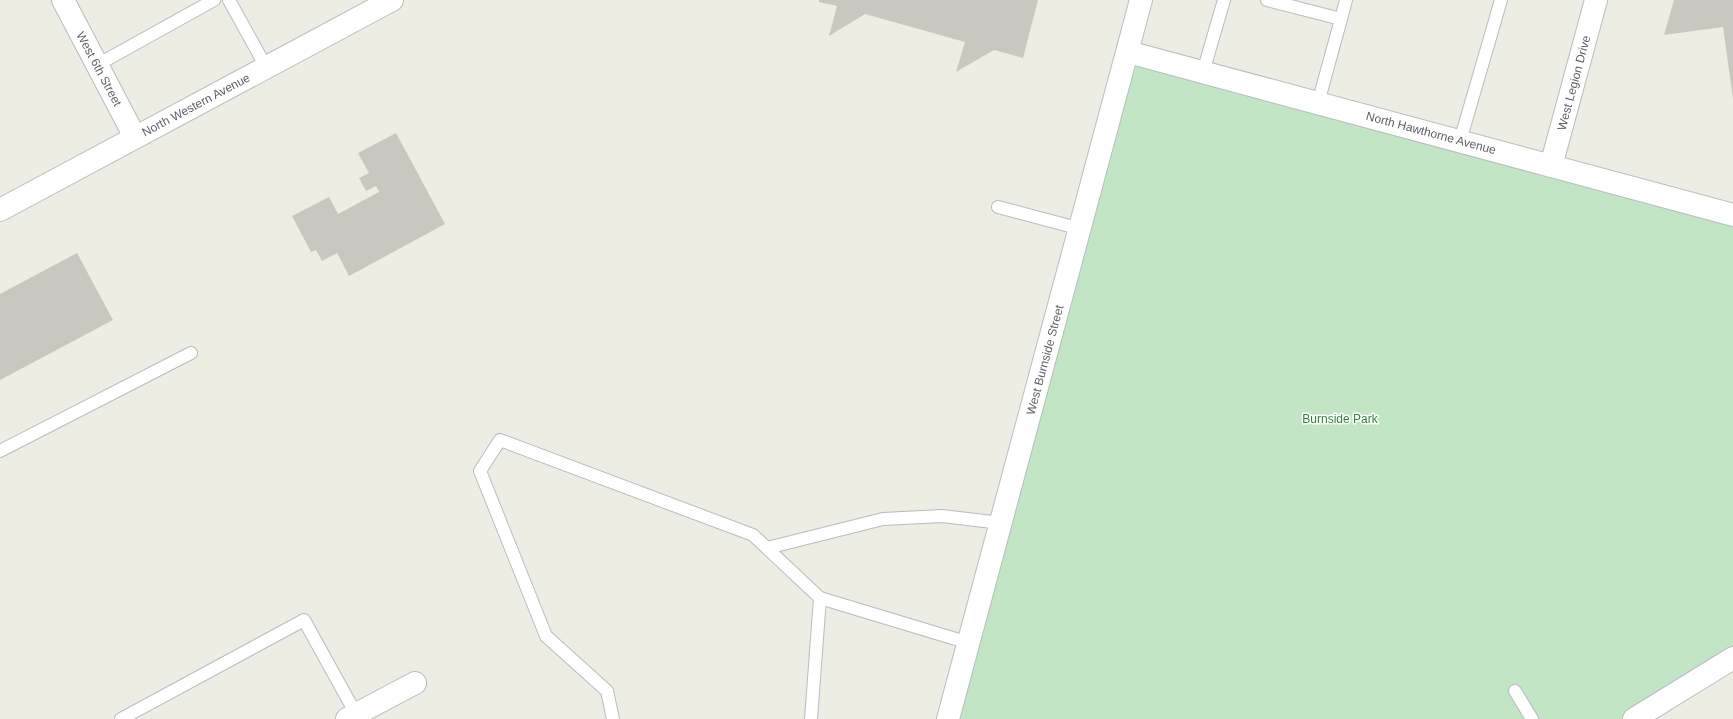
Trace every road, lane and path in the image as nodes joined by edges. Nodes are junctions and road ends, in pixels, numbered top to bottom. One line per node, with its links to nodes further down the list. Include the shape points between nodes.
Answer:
1 (63, 0): 13 (street, West 6th Street)
2 (214, 0): 13 (lane)
3 (230, 0): 14 (lane)
4 (392, 0): 14 (street, North Western Avenue)
5 (1142, 0): 12 (street, West Burnside Street)
6 (1224, 0): 15 (lane)
7 (1267, 0): 11 (lane)
8 (1346, 0): 11 (lane)
9 (1501, 0): 18 (lane)
10 (1596, 0): 19 (street, West Legion Drive)
11 (1341, 19): 16 (lane)
12 (1128, 52): 15 (street, North Hawthorne Avenue); 23 (street, West Burnside Street)
13 (97, 65): 17 (street, West 6th Street)
14 (266, 67): 17 (street, North Western Avenue)
15 (1203, 72): 16 (street, North Hawthorne Avenue)
16 (1318, 103): 18 (street, North Hawthorne Avenue)
17 (135, 137): 21 (street, North Western Avenue)
18 (1460, 141): 19 (street, North Hawthorne Avenue)
19 (1551, 166): 22 (street, North Hawthorne Avenue)
20 (998, 207): 23 (lane)
21 (0, 210)
22 (1733, 215)
23 (1080, 229): 26 (street, West Burnside Street)
24 (191, 353): 25 (lane)
25 (0, 451)
26 (1001, 523): 27 (lane, via 942,516 882,519); 29 (street, West Burnside Street)
27 (767, 548): 28 (lane); 35 (lane, via 753,535 500,440 480,471 546,636 607,692)
28 (820, 598): 29 (lane); 36 (lane)
29 (969, 643): 37 (street, West Burnside Street)
30 (1733, 658): 39 (street)
31 (415, 683): 33 (street)
32 (1515, 691): 38 (lane)
33 (352, 717): 34 (lane, via 304,620)
34 (121, 719)
35 (613, 719)
36 (811, 719)
37 (948, 719)
38 (1532, 719)
39 (1634, 719)

